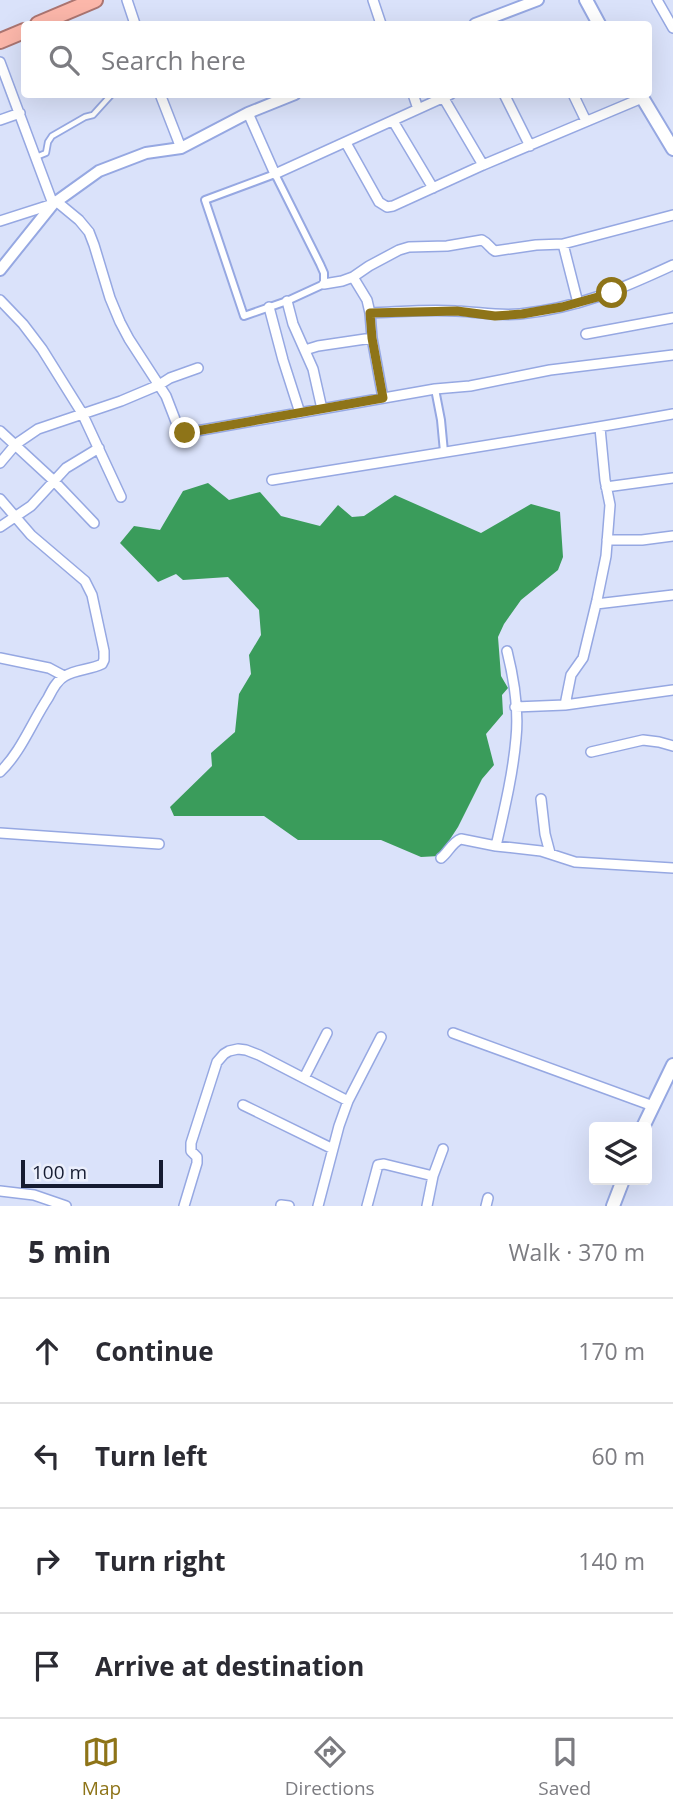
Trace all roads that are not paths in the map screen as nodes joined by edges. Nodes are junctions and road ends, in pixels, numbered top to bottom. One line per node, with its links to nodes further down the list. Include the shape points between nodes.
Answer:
1 (95, 0): 8 (highway)
2 (127, 0): 9 (street)
3 (373, 0): 10 (street)
4 (538, 0): 11 (street)
5 (586, 0): 12 (main road)
6 (659, 4): 7 (street); 13 (street)
7 (673, 4)
8 (45, 21)
9 (134, 21)
10 (380, 21)
11 (483, 21)
12 (597, 21)
13 (673, 28)
14 (21, 31): 15 (highway)
15 (0, 41)
16 (0, 62): 28 (street)
17 (109, 98): 37 (lane, via 98,111 52,136 46,153)
18 (162, 98): 35 (street)
19 (285, 98): 29 (street)
20 (414, 98): 27 (street)
21 (443, 98): 27 (street)
22 (448, 98): 38 (street)
23 (506, 98): 34 (street)
24 (575, 98): 32 (street)
25 (637, 98): 32 (street)
26 (642, 98): 36 (main road)
27 (418, 109): 31 (street)
28 (20, 113): 30 (street); 37 (street)
29 (248, 113): 35 (street); 39 (street)
30 (0, 120)
31 (393, 121): 33 (street); 40 (street)
32 (586, 121): 34 (street)
33 (346, 143): 39 (street); 40 (street, via 383,206)
34 (530, 146): 38 (street)
35 (181, 148): 41 (street, via 146,153 99,171)
36 (673, 149)
37 (36, 157): 41 (street)
38 (483, 165): 40 (street)
39 (275, 174): 48 (street, via 320,264); 52 (street, via 205,200 244,316)
40 (433, 188)
41 (55, 203): 43 (street); 46 (street); 60 (street, via 89,232 120,322)
42 (673, 215): 44 (street)
43 (0, 221)
44 (563, 244): 47 (street, via 495,251 482,240 410,247); 51 (street)
45 (673, 265): 51 (street)
46 (0, 270)
47 (353, 276): 48 (street); 53 (street)
48 (324, 284): 50 (street)
49 (0, 300): 64 (street, via 43,349)
50 (287, 301): 52 (street); 57 (street)
51 (578, 303): 53 (street, via 495,316 457,311)
52 (269, 307): 65 (street)
53 (370, 313): 56 (street)
54 (673, 318): 55 (street)
55 (586, 334)
56 (372, 338): 57 (street); 62 (street)
57 (305, 350): 63 (street)
58 (673, 355): 61 (street)
59 (198, 368): 60 (street)
60 (159, 385): 64 (street); 65 (street, via 180,432 185,433)
61 (435, 389): 62 (street); 71 (street)
62 (383, 398): 63 (street)
63 (322, 409): 65 (street)
64 (82, 413): 69 (street, via 38,429); 70 (street)
65 (300, 413)
66 (673, 414): 67 (street)
67 (600, 428): 71 (street); 76 (street)
68 (0, 431): 69 (street)
69 (16, 444): 72 (street); 74 (street)
70 (99, 448): 74 (street); 77 (street)
71 (444, 452): 75 (street)
72 (0, 463)
73 (673, 478): 76 (street)
74 (53, 480): 79 (street); 80 (street)
75 (272, 480)
76 (606, 487): 83 (street, via 610,505)
77 (121, 497)
78 (0, 499): 79 (street)
79 (16, 517): 81 (street); 88 (street, via 30,535 85,581 92,595 104,660 97,667)
80 (94, 523)
81 (0, 527)
82 (673, 536): 83 (street)
83 (607, 540): 85 (street)
84 (673, 594): 85 (street)
85 (596, 604): 90 (street)
86 (507, 651): 91 (street)
87 (0, 658): 88 (street, via 49,668)
88 (64, 676): 94 (street)
89 (673, 690): 90 (street)
90 (565, 705): 91 (street)
91 (515, 707): 98 (street, via 511,774)
92 (673, 746): 93 (street, via 643,740)
93 (591, 752)
94 (0, 772)
95 (541, 799): 99 (street)
96 (0, 833): 97 (street)
97 (159, 844)
98 (496, 846): 99 (street); 100 (street, via 461,839)
99 (550, 853): 101 (street, via 575,862)
100 (440, 858)
101 (673, 868)
102 (327, 1033): 106 (street)
103 (453, 1033): 109 (street)
104 (381, 1037): 107 (street)
105 (673, 1065): 109 (main road)
106 (304, 1078): 107 (street); 117 (street, via 246,1050 224,1054 217,1062 191,1143 197,1163)
107 (348, 1101): 111 (street)
108 (243, 1105): 111 (street)
109 (653, 1106): 110 (main road)
110 (645, 1122)
111 (333, 1149): 118 (street)
112 (443, 1149): 113 (street)
113 (433, 1176): 119 (street, via 378,1165); 120 (street)
114 (620, 1185): 121 (main road)
115 (0, 1191): 116 (street, via 34,1195)
116 (66, 1206)
117 (184, 1206)
118 (318, 1206)
119 (367, 1206)
120 (427, 1206)
121 (613, 1206)

